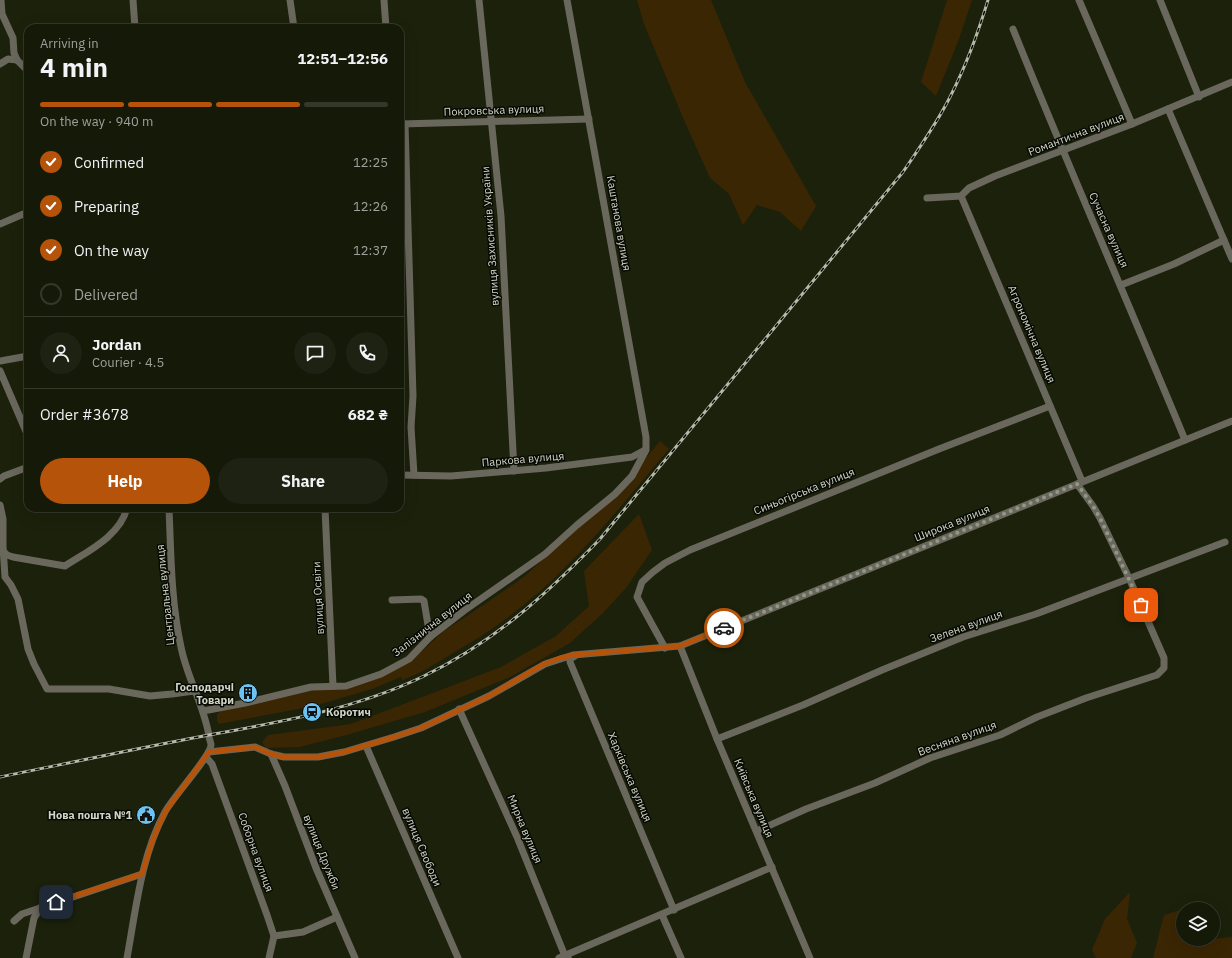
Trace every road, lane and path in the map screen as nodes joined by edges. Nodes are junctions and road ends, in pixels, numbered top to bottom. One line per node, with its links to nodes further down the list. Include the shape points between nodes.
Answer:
1 (1, 0): 13 (street, via 2,14 13,38)
2 (133, 0): 9 (street)
3 (290, 0): 10 (street)
4 (384, 0): 11 (street)
5 (479, 0): 20 (street, вулиця Захисників України)
6 (567, 0): 19 (street, Каштанова вулиця)
7 (1079, 0): 22 (street)
8 (1160, 0): 17 (street)
9 (135, 24)
10 (293, 24)
11 (386, 24)
12 (1013, 29): 23 (street, Сучасна вулиця)
13 (17, 60): 14 (street, via 8,59); 15 (street)
14 (0, 64)
15 (24, 67)
16 (1232, 82): 17 (street, Романтична вулиця)
17 (1199, 97): 18 (street, Романтична вулиця)
18 (1168, 109): 22 (street, Романтична вулиця); 29 (street)
19 (589, 119): 20 (street, Покровська вулиця); 39 (street, Каштанова вулиця, via 646,437)
20 (491, 121): 21 (street, Покровська вулиця); 41 (street, вулиця Захисників України, via 501,216)
21 (404, 124)
22 (1132, 124): 23 (street, Романтична вулиця)
23 (1062, 151): 25 (street, Романтична вулиця, via 995,176 970,188); 31 (street, Сучасна вулиця)
24 (404, 173): 43 (street)
25 (961, 196): 26 (street); 35 (street, Агрономічна вулиця)
26 (927, 198)
27 (24, 214): 28 (street)
28 (0, 224)
29 (1224, 240): 30 (street); 31 (street)
30 (1232, 259)
31 (1121, 285): 38 (street, Сучасна вулиця)
32 (24, 357): 33 (street)
33 (0, 361)
34 (0, 371): 37 (street)
35 (1050, 406): 45 (street, Агрономічна вулиця); 56 (street, Синьогірська вулиця, via 789,509 665,562 642,582 636,597)
36 (1232, 421): 38 (street, Широка вулиця)
37 (24, 427)
38 (1185, 440): 45 (street, Широка вулиця)
39 (646, 450): 41 (street, Паркова вулиця, via 632,457); 54 (street, Залізнична вулиця, via 632,476 545,554)
40 (24, 468): 44 (street)
41 (514, 470): 43 (street, Паркова вулиця, via 451,476)
42 (404, 475): 43 (street, Паркова вулиця)
43 (414, 475)
44 (0, 479)
45 (1079, 482): 52 (street, Агрономічна вулиця); 55 (street, Широка вулиця)
46 (0, 505): 51 (street, via 3,519)
47 (125, 512): 51 (street, via 113,532 65,566 13,557 7,555)
48 (169, 512): 60 (street, Центральна вулиця, via 174,602 181,648)
49 (325, 512): 59 (street, вулиця Освіти)
50 (1225, 542): 52 (street, Зелена вулиця)
51 (2, 548): 60 (street, via 5,577 18,600 28,649 47,689 109,689 150,696)
52 (1129, 578): 58 (street, Агрономічна вулиця, via 1164,658); 63 (street, Зелена вулиця, via 1036,614 964,637)
53 (392, 600): 54 (street, via 423,599)
54 (430, 637): 59 (street, Залізнична вулиця, via 409,659 395,667 346,686)
55 (680, 646): 56 (street, Широка вулиця); 63 (street, Київська вулиця)
56 (665, 648): 57 (street, Широка вулиця)
57 (576, 655): 61 (street, Широка вулиця, via 544,664 489,696); 71 (street, Харківська вулиця, via 570,662)
58 (1164, 668): 67 (street, Весняна вулиця, via 1157,675 1044,714 1000,735 930,758)
59 (333, 686): 62 (street, Залізнична вулиця, via 311,687)
60 (194, 690): 62 (street, Центральна вулиця)
61 (459, 709): 64 (street, Широка вулиця, via 421,728); 76 (street, Мирна вулиця, via 517,837)
62 (203, 711): 66 (street, Центральна вулиця, via 211,745)
63 (717, 739): 67 (street, Київська вулиця)
64 (366, 746): 65 (street, Широка вулиця, via 318,757 284,757); 81 (street, вулиця Свободи)
65 (271, 754): 66 (street, Широка вулиця, via 255,747); 73 (street, вулиця Дружби)
66 (207, 755): 69 (street, via 165,812); 75 (street, Соборна вулиця)
67 (757, 831): 68 (street, Київська вулиця)
68 (772, 867): 71 (street); 83 (street, Київська вулиця)
69 (142, 874): 70 (street); 78 (street)
70 (41, 907): 74 (street, via 22,914); 77 (street, via 34,918)
71 (674, 910): 72 (street)
72 (662, 915): 76 (street); 82 (street)
73 (337, 917): 75 (street, via 303,932); 80 (street, вулиця Дружби)
74 (14, 921)
75 (274, 936): 79 (street)
76 (564, 957)
77 (26, 958)
78 (127, 958)
79 (269, 958)
80 (355, 958)
81 (458, 958)
82 (681, 958)
83 (810, 958)

